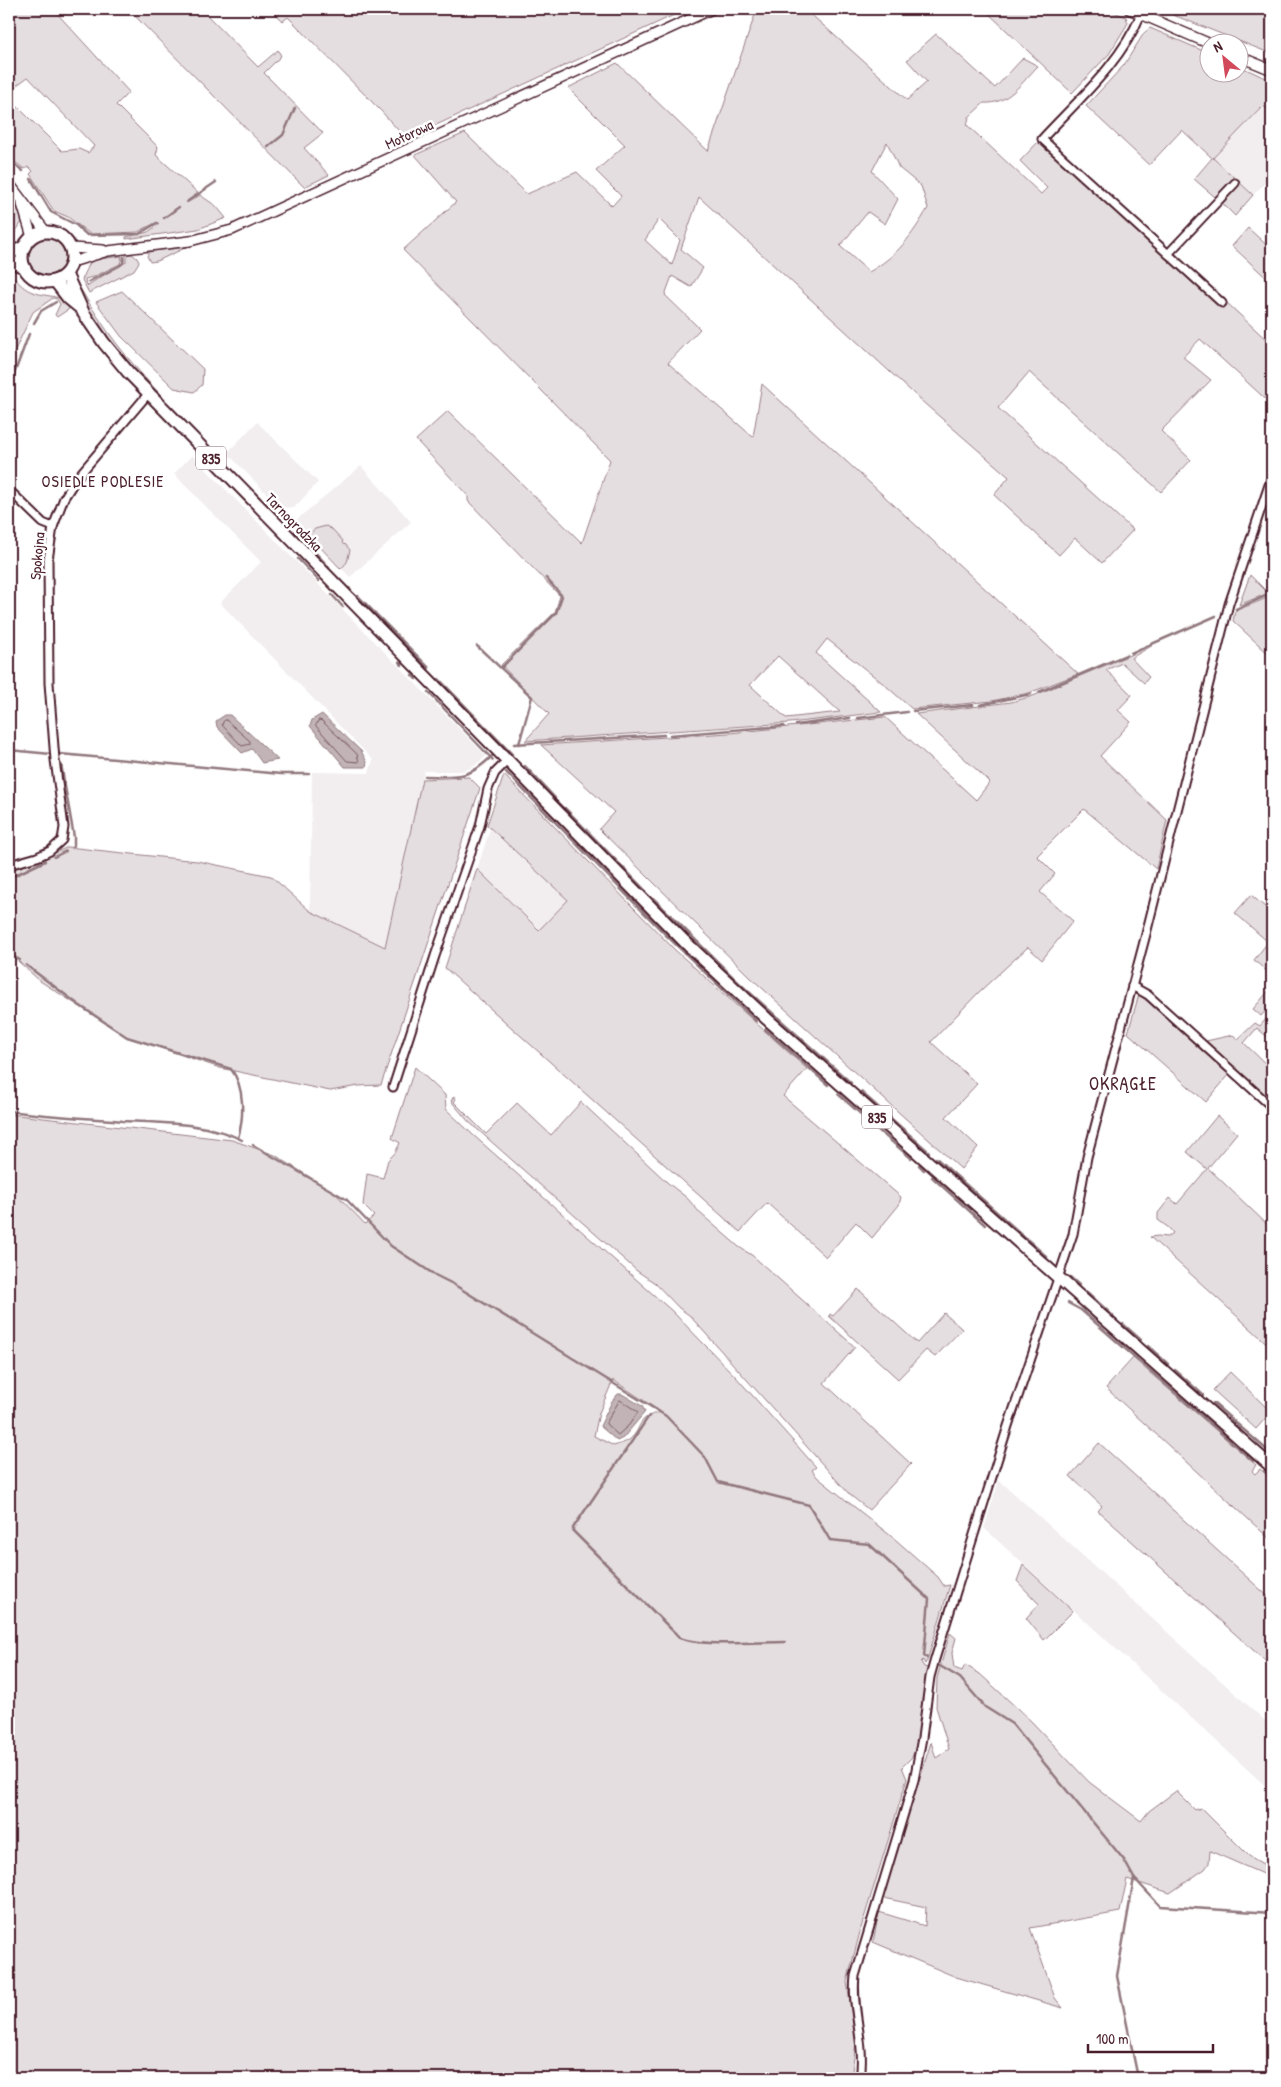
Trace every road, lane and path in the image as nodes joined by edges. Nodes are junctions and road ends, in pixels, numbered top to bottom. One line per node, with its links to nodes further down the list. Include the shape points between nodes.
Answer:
1 (712, 9): 14 (street, Motorowa, via 232,230 190,241)
2 (1130, 9): 3 (street)
3 (1141, 14): 4 (street); 15 (street, via 1118,56 1042,139)
4 (1198, 39)
5 (1248, 60): 6 (street)
6 (1272, 70)
7 (9, 183): 9 (street)
8 (1235, 183): 15 (street)
9 (20, 196): 10 (street); 11 (street)
10 (46, 232): 11 (main road); 12 (main road, via 62,237)
11 (28, 242): 13 (main road, via 21,249); 18 (main road, via 22,256)
12 (71, 248): 14 (street, Motorowa); 17 (main road)
13 (9, 251)
14 (108, 251): 17 (street, Motorowa)
15 (1168, 254): 21 (street)
16 (9, 261): 18 (main road)
17 (72, 262): 19 (main road)
18 (24, 267): 20 (main road, via 36,280)
19 (66, 274): 20 (main road); 22 (main road, Tarnogrodzka / 835)
20 (55, 281): 22 (main road, Tarnogrodzka / 835)
21 (1222, 303)
22 (79, 307): 23 (main road, Tarnogrodzka / 835, via 110,352)
23 (148, 394): 26 (street, Spokojna, via 76,479); 27 (main road, Tarnogrodzka / 835)
24 (1272, 476): 29 (street, via 1229,604)
25 (9, 490): 26 (street, via 43,523)
26 (53, 527): 28 (street, Spokojna, via 48,560 48,648 54,752 64,827 62,840 57,846 44,854)
27 (507, 761): 30 (street, via 496,772 488,789 480,826 434,956); 32 (main road, 835, via 727,982)
28 (9, 865)
29 (1132, 986): 31 (street, via 1148,995); 32 (street, via 1087,1157 1072,1234)
30 (393, 1087)
31 (1272, 1107)
32 (1057, 1277): 33 (main road, 835); 34 (street, via 935,1659 914,1780 855,1976 854,1998 862,2056)
33 (1272, 1467)
34 (860, 2078)

